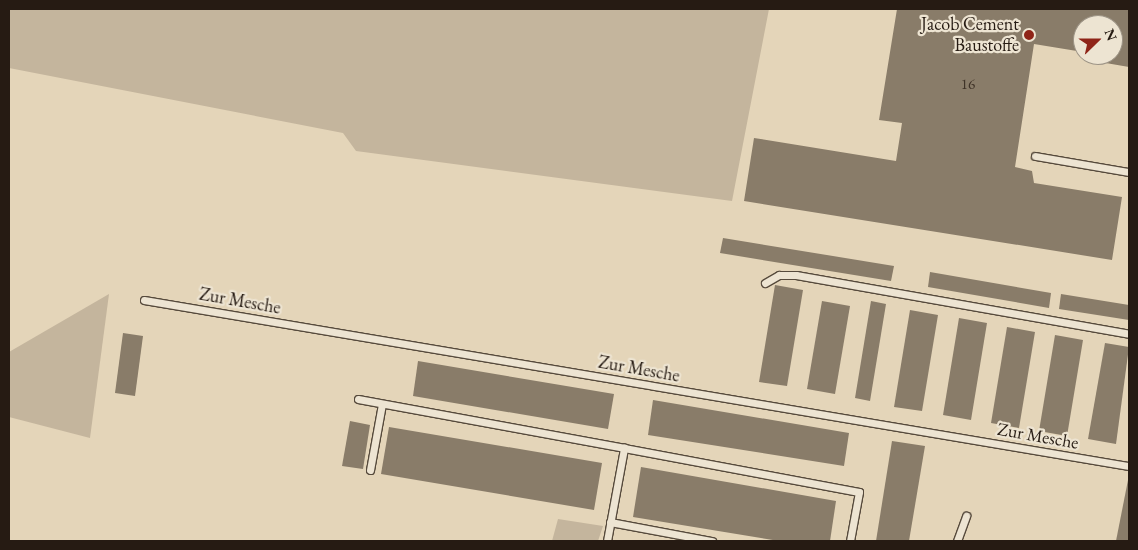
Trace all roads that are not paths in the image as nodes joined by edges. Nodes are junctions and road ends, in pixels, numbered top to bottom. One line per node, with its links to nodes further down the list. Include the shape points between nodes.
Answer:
1 (1035, 156): 2 (lane)
2 (1129, 172)
3 (765, 283): 5 (lane, via 779,275 796,275)
4 (144, 300): 9 (lane, Zur Mesche)
5 (1129, 334)
6 (358, 399): 7 (lane)
7 (382, 404): 8 (lane); 10 (lane)
8 (624, 448): 12 (lane); 15 (lane, via 859,492)
9 (1129, 466)
10 (370, 470)
11 (966, 516): 16 (lane)
12 (610, 522): 13 (lane); 14 (lane)
13 (607, 541)
14 (712, 541)
15 (850, 541)
16 (957, 541)

